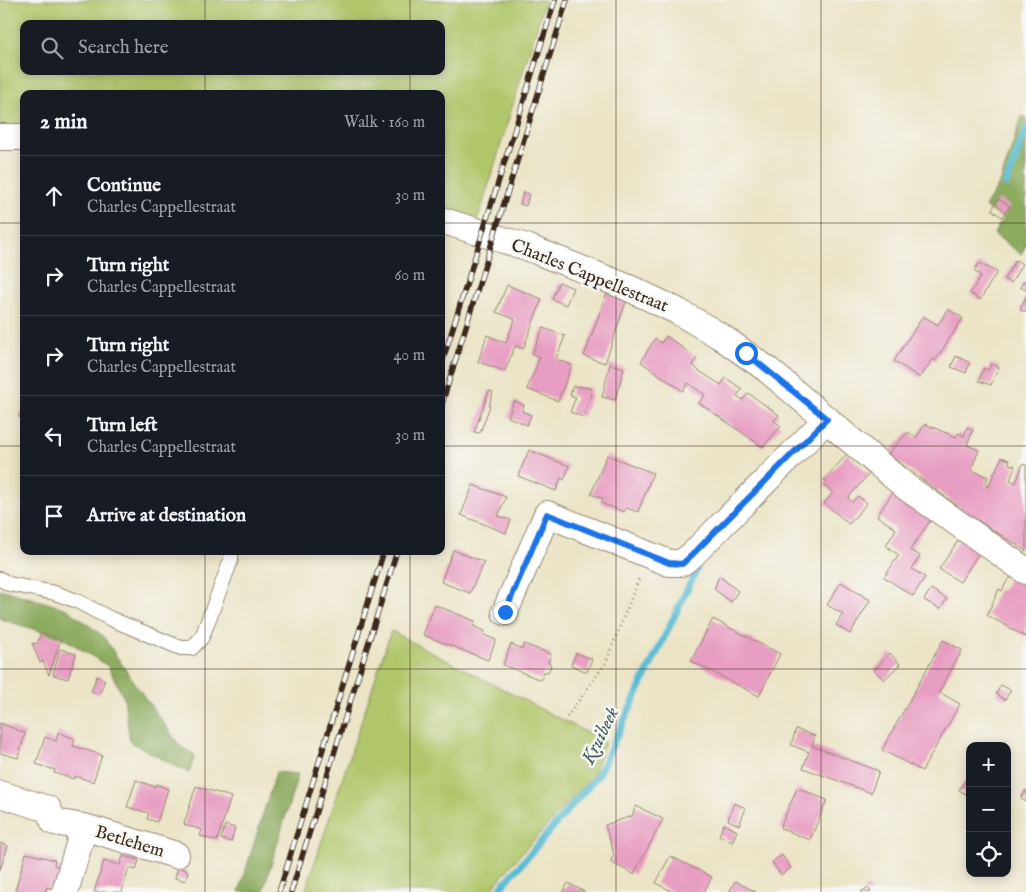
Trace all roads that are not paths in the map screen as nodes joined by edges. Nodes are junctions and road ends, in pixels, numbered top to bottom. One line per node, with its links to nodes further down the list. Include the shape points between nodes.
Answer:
1 (0, 137): 2 (street)
2 (20, 138)
3 (445, 221): 4 (street, Charles Cappellestraat, via 545,254 677,311 746,353)
4 (827, 419): 6 (street, Charles Cappellestraat, via 906,487); 8 (street, via 682,564 669,563 547,514)
5 (230, 555): 7 (lane, via 202,637 192,648 181,648 77,601 9,584)
6 (1026, 572)
7 (0, 578)
8 (505, 612)
9 (0, 794): 10 (street, Betlehem, via 48,809 54,822)
10 (84, 827): 11 (street, Betlehem); 12 (street, Betlehem)
11 (176, 855)
12 (65, 892)

